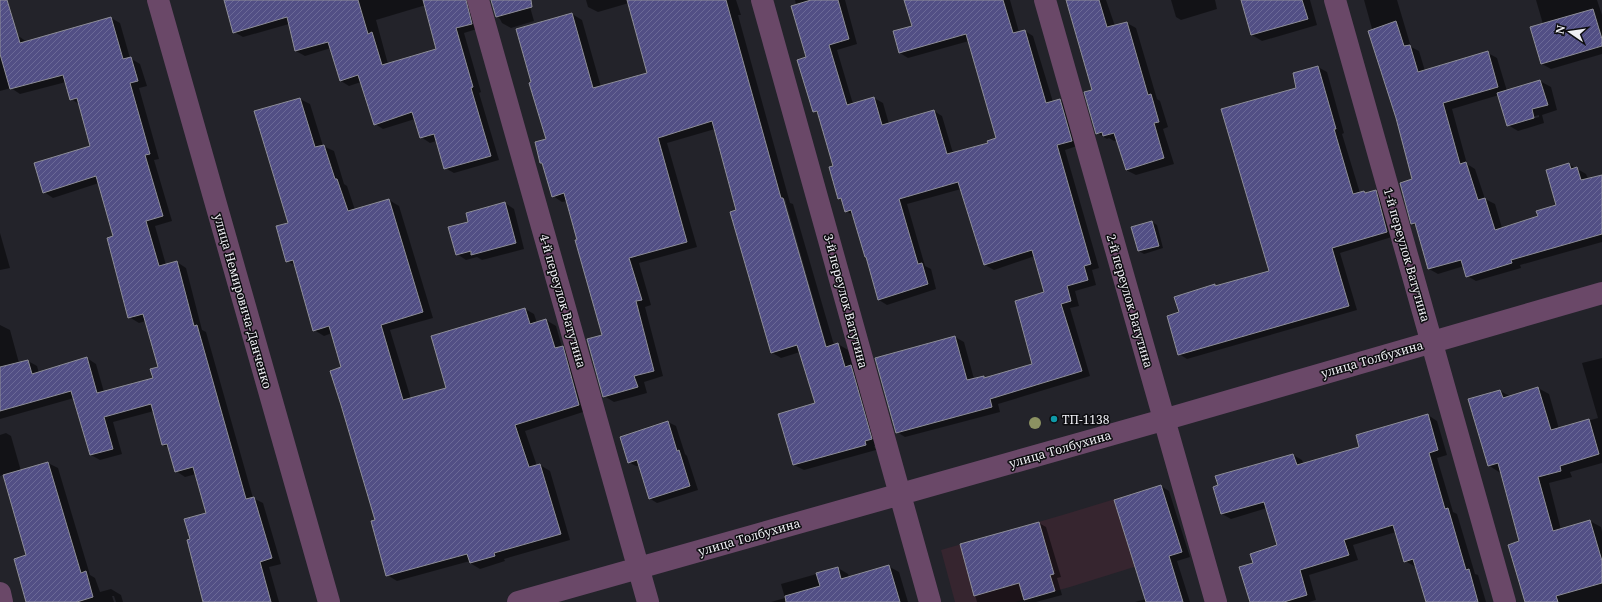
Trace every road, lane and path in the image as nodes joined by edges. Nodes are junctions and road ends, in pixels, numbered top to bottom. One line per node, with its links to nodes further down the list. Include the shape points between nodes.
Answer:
1 (158, 0): 13 (street, улица Немировича-Данченко)
2 (478, 0): 10 (street, 4-й переулок Ватутина)
3 (762, 0): 9 (street, 3-й переулок Ватутина)
4 (1045, 0): 8 (street, 2-й переулок Ватутина)
5 (1334, 0): 7 (street, 1-й переулок Ватутина)
6 (1602, 293): 7 (street, улица Толбухина)
7 (1432, 342): 8 (street, улица Толбухина); 18 (street, 1-й переулок Ватутина)
8 (1163, 420): 9 (street, улица Толбухина); 17 (street, 2-й переулок Ватутина)
9 (899, 495): 10 (street, улица Толбухина); 16 (street, 3-й переулок Ватутина)
10 (638, 568): 14 (street, улица Толбухина); 15 (street, 4-й переулок Ватутина)
11 (0, 593): 12 (street)
12 (2, 602)
13 (328, 602)
14 (518, 602)
15 (648, 602)
16 (930, 602)
17 (1216, 602)
18 (1505, 602)

